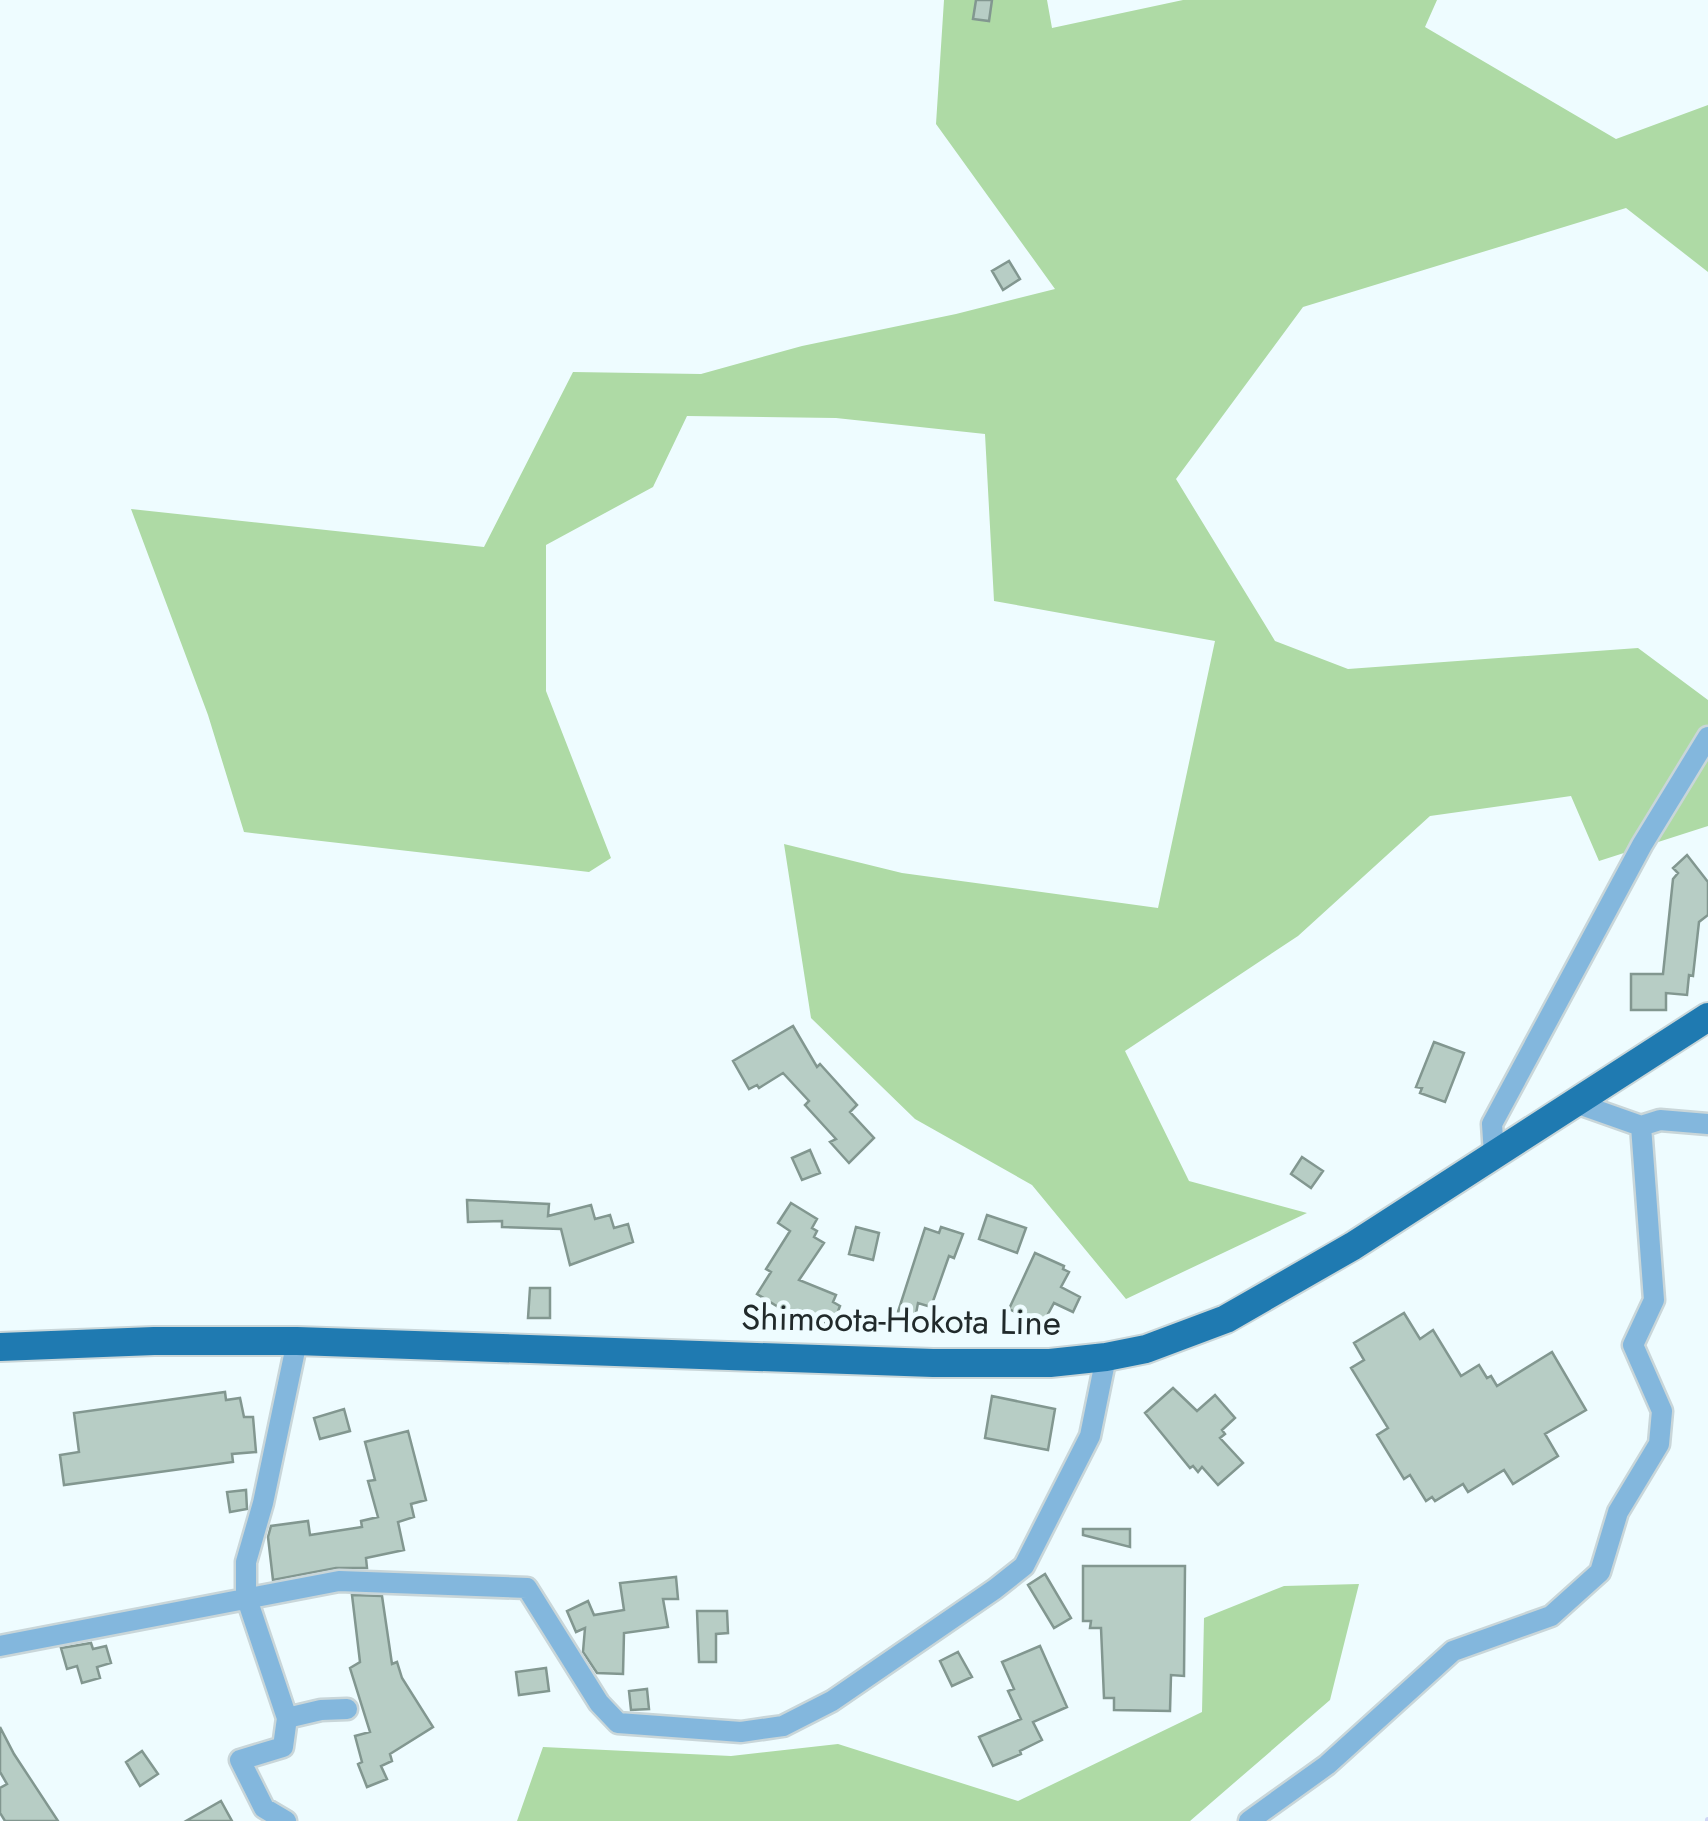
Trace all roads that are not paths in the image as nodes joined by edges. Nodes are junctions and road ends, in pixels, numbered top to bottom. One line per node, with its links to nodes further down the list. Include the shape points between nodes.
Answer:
1 (1708, 737): 6 (street, via 1492,1124)
2 (1708, 1017): 3 (main road, Shimoota-Hokota Line)
3 (1573, 1102): 5 (street); 6 (main road, Shimoota-Hokota Line)
4 (1708, 1124): 5 (street, via 1660,1120)
5 (1641, 1126): 15 (street, via 1654,1300 1633,1345 1662,1412 1660,1444 1618,1512 1600,1572 1551,1616 1453,1651 1328,1765)
6 (1494, 1154): 9 (main road, Shimoota-Hokota Line, via 1226,1318)
7 (297, 1341): 8 (main road, Shimoota-Hokota Line); 9 (main road, Shimoota-Hokota Line, via 933,1362); 10 (street, via 246,1562)
8 (0, 1347)
9 (1106, 1357): 10 (street, via 1090,1436 1024,1566 832,1701 782,1726 741,1732 618,1723 528,1588 338,1580)
10 (246, 1596): 11 (street); 13 (street)
11 (0, 1646)
12 (347, 1709): 13 (street)
13 (287, 1718): 14 (street, via 283,1747 240,1760 264,1808)
14 (286, 1821)
15 (1249, 1821)

